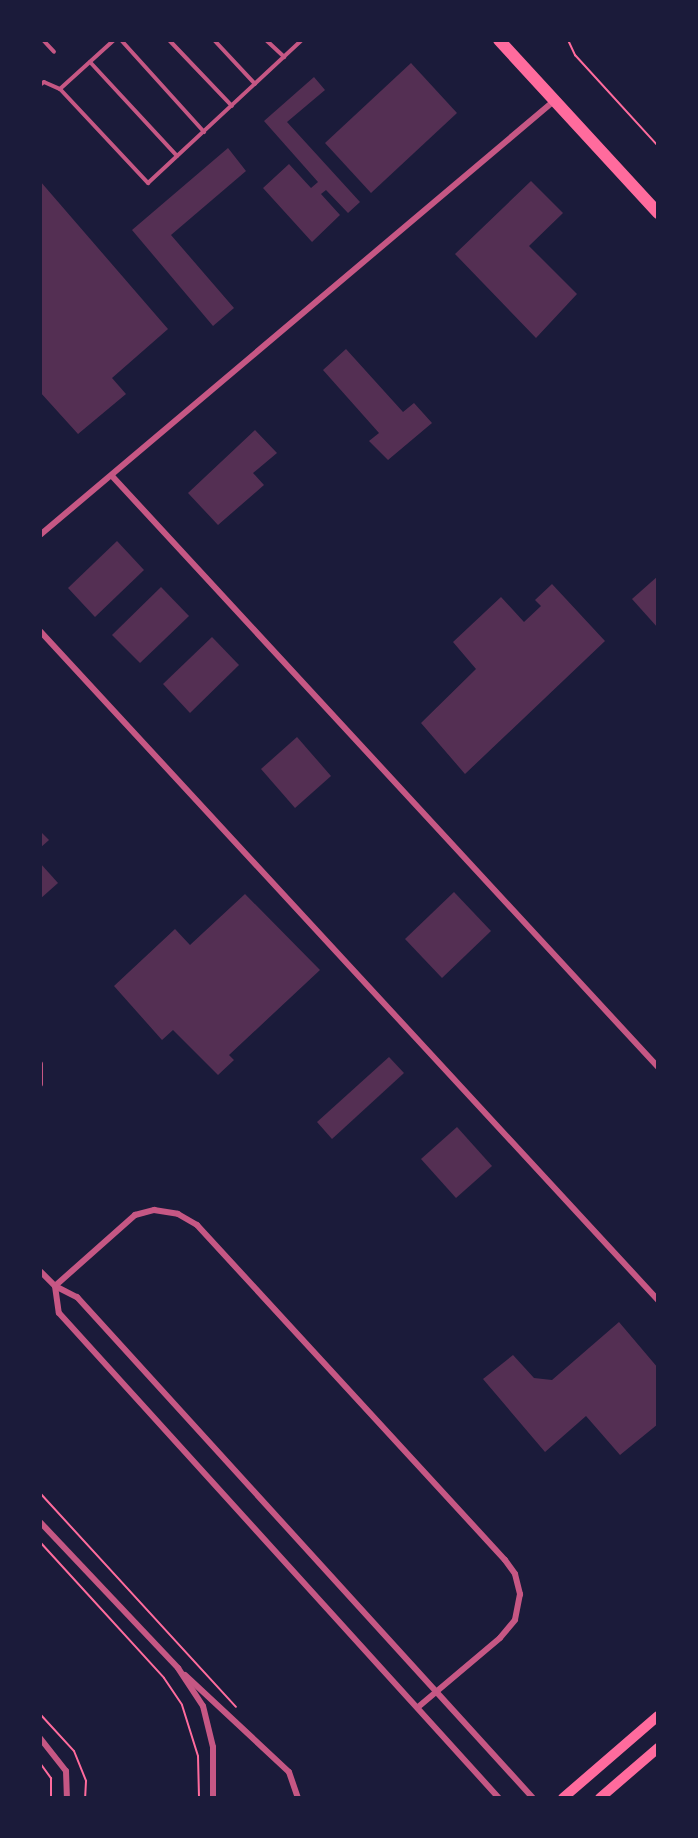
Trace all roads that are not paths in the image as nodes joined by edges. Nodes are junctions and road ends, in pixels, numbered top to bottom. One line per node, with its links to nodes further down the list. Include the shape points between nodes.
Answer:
1 (43, 40): 9 (lane)
2 (114, 40): 11 (lane)
3 (121, 40): 17 (lane)
4 (169, 40): 16 (lane)
5 (214, 40): 12 (lane)
6 (266, 40): 10 (lane)
7 (302, 40): 10 (lane)
8 (499, 40): 15 (main road)
9 (54, 52)
10 (284, 57): 12 (lane)
11 (90, 62): 14 (lane); 18 (lane)
12 (255, 84): 16 (lane)
13 (40, 85): 14 (lane, via 44,82)
14 (60, 89): 18 (lane, via 148,183)
15 (554, 101): 19 (main road); 20 (street)
16 (232, 106): 17 (lane)
17 (204, 132): 18 (lane)
18 (177, 156)
19 (657, 213)
20 (112, 476): 21 (street); 24 (street)
21 (40, 535)
22 (40, 631): 28 (street)
23 (40, 1064): 25 (street)
24 (657, 1067)
25 (40, 1084)
26 (40, 1271): 27 (street)
27 (55, 1286): 31 (street, via 77,1297); 31 (street, via 141,1212 178,1214 197,1225 514,1574 519,1594 515,1620); 32 (street, via 59,1313)
28 (657, 1300)
29 (40, 1521): 30 (street)
30 (178, 1668): 37 (street, via 203,1706 213,1747); 38 (street, via 289,1772)
31 (438, 1692): 32 (street); 40 (street)
32 (418, 1707): 39 (street)
33 (657, 1716): 41 (main road)
34 (40, 1738): 36 (street, via 66,1772)
35 (657, 1748): 42 (main road)
36 (67, 1797)
37 (213, 1797)
38 (298, 1797)
39 (499, 1797)
40 (533, 1797)
41 (563, 1797)
42 (600, 1797)

